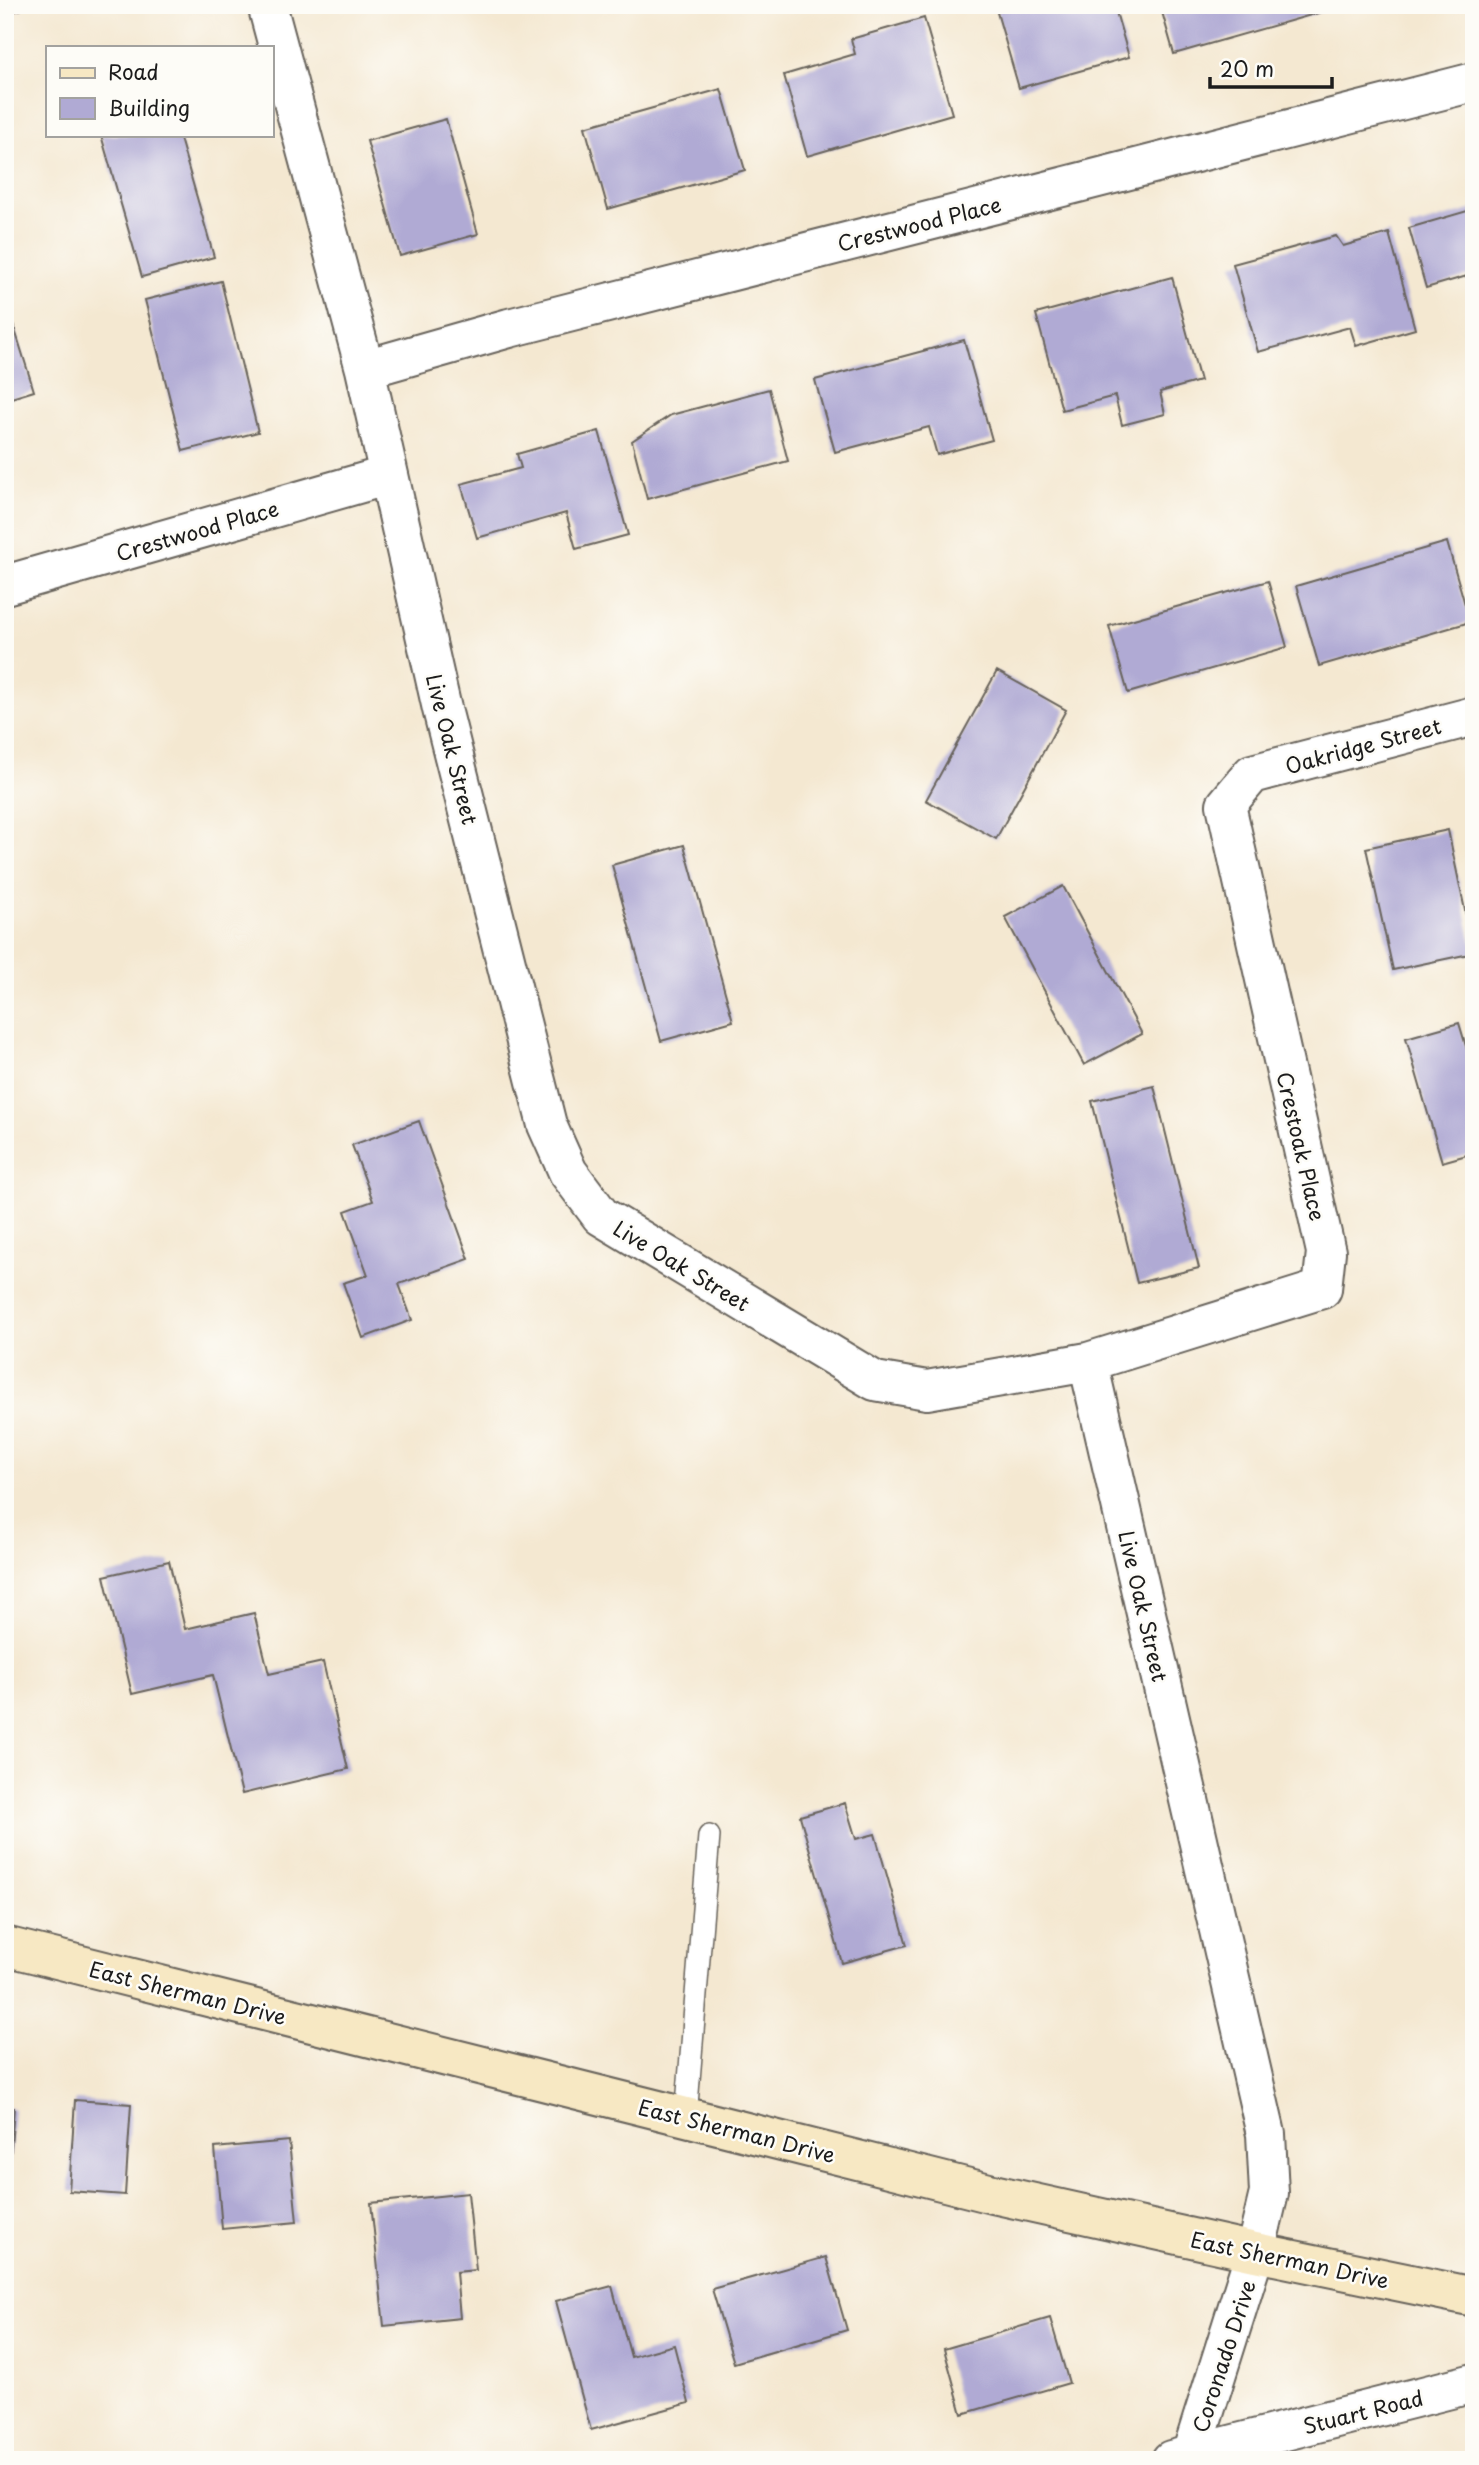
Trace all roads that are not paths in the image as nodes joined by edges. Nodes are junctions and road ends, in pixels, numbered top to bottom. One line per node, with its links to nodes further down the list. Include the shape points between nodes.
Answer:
1 (267, 5): 3 (street, Live Oak Street)
2 (1474, 82): 3 (street, Crestwood Place, via 523,324)
3 (365, 369): 4 (street, Live Oak Street)
4 (389, 475): 5 (street, Crestwood Place); 8 (street, Live Oak Street, via 442,709 547,1125 568,1172 601,1216 875,1381 927,1390)
5 (5, 585)
6 (1474, 716): 7 (street, Oakridge Street)
7 (1252, 774): 8 (street, Crestoak Place, via 1226,805 1326,1252 1322,1289)
8 (1088, 1362): 12 (street, Live Oak Street, via 1266,2134 1269,2193)
9 (709, 1836): 11 (lane)
10 (5, 1946): 11 (main road, East Sherman Drive)
11 (687, 2117): 12 (main road, East Sherman Drive, via 993,2194)
12 (1255, 2252): 13 (main road, East Sherman Drive); 15 (street, Coronado Drive)
13 (1474, 2297)
14 (1474, 2383): 15 (street, Stuart Road)
15 (1184, 2458)

